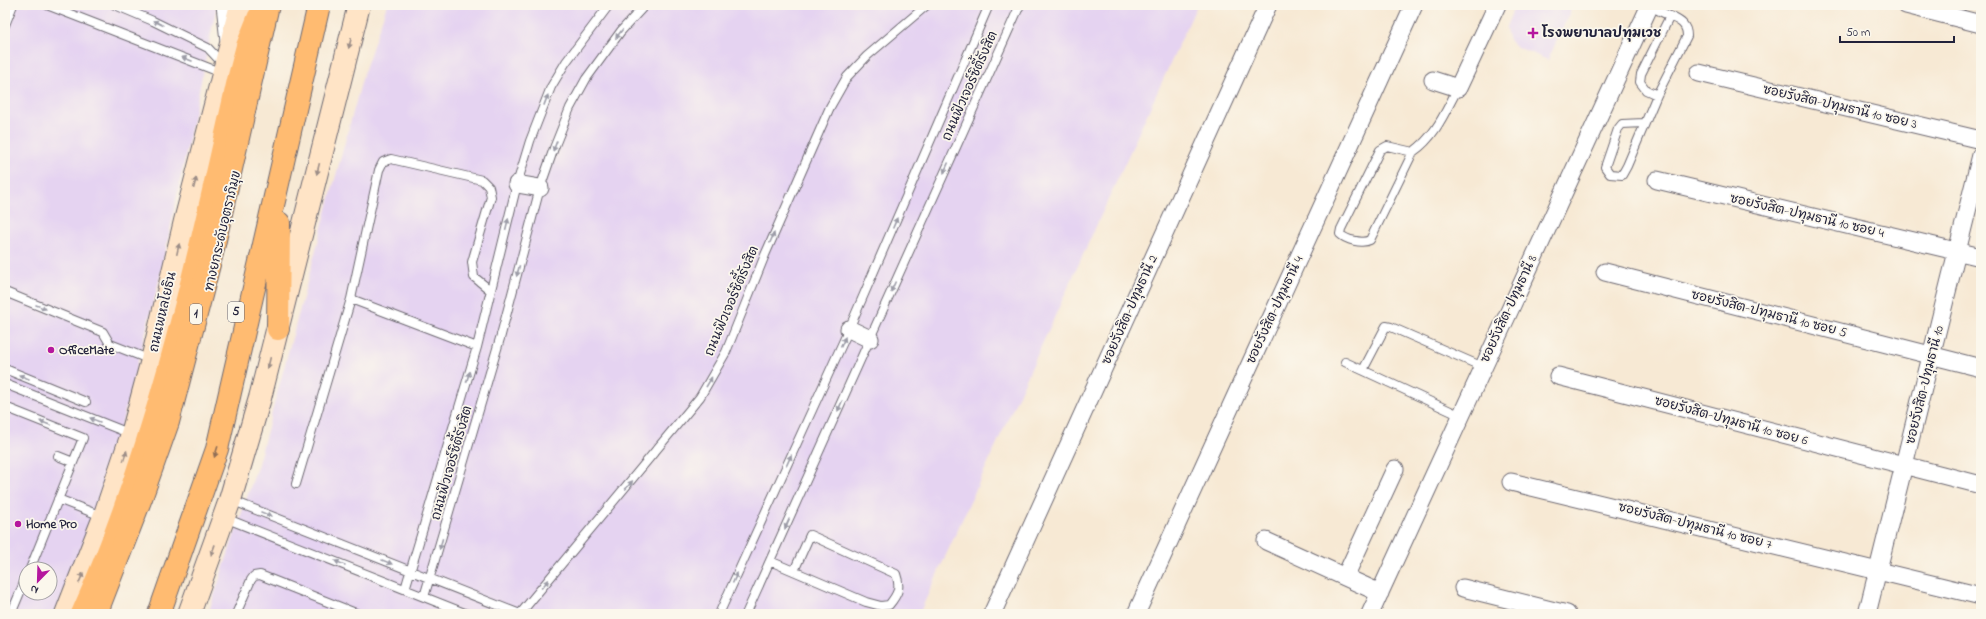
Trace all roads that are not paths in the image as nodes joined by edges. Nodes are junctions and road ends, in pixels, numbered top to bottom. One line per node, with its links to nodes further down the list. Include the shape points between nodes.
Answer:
1 (13, 5): 23 (lane)
2 (47, 5): 24 (lane, one-way to 2)
3 (114, 5): 24 (lane, one-way to 3, via 208,48)
4 (267, 5): 89 (main road, via 247,46 176,345 152,429 106,558); 90 (main road, 1, via 212,253 168,422 122,551)
5 (276, 5): 91 (main road, ทางยกระดับอุตราภิมุข, via 179,420)
6 (308, 5): 92 (main road, 5, via 208,429)
7 (319, 5): 43 (main road)
8 (331, 5): 36 (main road)
9 (359, 5): 44 (main road, one-way to 44)
10 (609, 5): 34 (lane, ถนนฟิวเจอร์ซิตี้รังสิต, one-way to 10, via 551,87 566,62)
11 (645, 5): 35 (lane, ถนนฟิวเจอร์ซิตี้รังสิต, one-way to 35, via 621,31 586,79 570,108)
12 (927, 5): 96 (lane, ถนนฟิวเจอร์ซิตี้รังสิต, one-way to 12, via 700,397 726,352 768,248 830,107 846,77)
13 (989, 5): 45 (lane, ถนนฟิวเจอร์ซิตี้รังสิต, one-way to 13)
14 (1020, 5): 46 (lane, ถนนฟิวเจอร์ซิตี้รังสิต, one-way to 46)
15 (1268, 5): 99 (street, ซอยรังสิต-ปทุมธานี 2)
16 (1414, 5): 100 (street, ซอยรังสิต-ปทุมธานี 4)
17 (1497, 5): 27 (street)
18 (1906, 5): 22 (street)
19 (1650, 6): 21 (lane); 51 (street, ซอยรังสิต-ปทุมธานี 8)
20 (229, 7): 24 (main road, ถนนพหลโยธิน)
21 (1670, 16): 28 (lane, via 1641,74 1640,82 1646,90); 28 (lane, via 1682,22 1687,29 1687,36)
22 (1981, 24)
23 (5, 25)
24 (226, 63): 49 (main road, ถนนพหลโยธิน, one-way to 24)
25 (1699, 73): 30 (street, ซอยรังสิต-ปทุมธานี 10 ซอย 3)
26 (1433, 80): 27 (street)
27 (1458, 88): 31 (lane, via 1436,131)
28 (1657, 95): 29 (lane)
29 (1644, 123): 29 (lane, via 1622,175 1610,174 1605,168 1618,129 1626,123)
30 (1981, 140)
31 (1413, 152): 31 (lane, via 1387,146 1380,150 1341,229 1340,234 1344,238 1365,242 1370,240)
32 (1981, 155): 37 (street, ซอยรังสิต-ปทุมธานี 10)
33 (1657, 180): 37 (street, ซอยรังสิต-ปทุมธานี 10 ซอย 4)
34 (517, 184): 35 (street); 40 (lane, ถนนฟิวเจอร์ซิตี้รังสิต, one-way to 34)
35 (540, 188): 78 (lane, ถนนฟิวเจอร์ซิตี้รังสิต, one-way to 78, via 501,336)
36 (279, 223): 43 (main road); 44 (main road)
37 (1957, 251): 38 (street, ซอยรังสิต-ปทุมธานี 10 ซอย 4); 48 (street, ซอยรังสิต-ปทุมธานี 10)
38 (1981, 257)
39 (1605, 272): 48 (street, ซอยรังสิต-ปทุมธานี 10 ซอย 5)
40 (490, 290): 42 (lane, via 474,277 472,262 491,197 489,187 482,180 391,159 383,162 379,170); 47 (lane, ถนนฟิวเจอร์ซิตี้รังสิต)
41 (5, 292): 49 (lane, one-way to 49, via 103,332 110,344)
42 (351, 299): 47 (lane); 66 (lane)
43 (248, 317): 93 (main road, one-way to 93, via 217,449)
44 (278, 329): 69 (main road, one-way to 69)
45 (848, 329): 46 (street); 97 (lane, ถนนฟิวเจอร์ซิตี้รังสิต, one-way to 45)
46 (870, 339): 73 (lane, ถนนฟิวเจอร์ซิตี้รังสิต, one-way to 73)
47 (477, 347): 76 (lane, ถนนฟิวเจอร์ซิตี้รังสิต, one-way to 47)
48 (1932, 356): 52 (street, ซอยรังสิต-ปทุมธานี 10 ซอย 5); 63 (street, ซอยรังสิต-ปทุมธานี 10)
49 (152, 360): 60 (main road, ถนนพหลโยธิน)
50 (1345, 362): 54 (lane)
51 (1483, 367): 54 (lane, via 1386,326); 59 (street, ซอยรังสิต-ปทุมธานี 8)
52 (1981, 368)
53 (5, 369): 57 (lane, one-way to 53)
54 (1363, 370): 59 (lane)
55 (1558, 376): 63 (street, ซอยรังสิต-ปทุมธานี 10 ซอย 6)
56 (5, 384): 60 (lane, one-way to 56)
57 (86, 402)
58 (5, 407): 62 (lane, one-way to 58, via 82,438)
59 (1461, 416): 81 (street, ซอยรังสิต-ปทุมธานี 8)
60 (132, 434): 70 (main road, ถนนพหลโยธิน, one-way to 60)
61 (58, 456): 62 (lane)
62 (73, 462): 68 (lane)
63 (1904, 465): 67 (street, ซอยรังสิต-ปทุมธานี 10 ซอย 6); 74 (street, ซอยรังสิต-ปทุมธานี 10)
64 (1395, 469): 77 (street)
65 (1511, 482): 74 (street, ซอยรังสิต-ปทุมธานี 10 ซอย 7)
66 (296, 484)
67 (1981, 485)
68 (58, 499): 70 (lane); 72 (lane)
69 (227, 508): 76 (lane, ถนนฟิวเจอร์ซิตี้รังสิต, one-way to 76); 80 (lane, one-way to 69); 85 (main road, one-way to 85)
70 (104, 517): 88 (main road, ถนนพหลโยธิน, one-way to 70)
71 (1266, 541): 77 (street)
72 (33, 561)
73 (770, 561): 75 (lane); 98 (lane, ถนนฟิวเจอร์ซิตี้รังสิต)
74 (1878, 570): 82 (street, ซอยรังสิต-ปทุมธานี 10 ซอย 7); 103 (street, ซอยรังสิต-ปทุมธานี 10)
75 (794, 571): 75 (lane, via 810,535 896,574 900,584 896,596 889,605 881,606)
76 (411, 572): 78 (lane, ถนนฟิวเจอร์ซิตี้รังสิต); 80 (lane, ถนนฟิวเจอร์ซิตี้รังสิต)
77 (1345, 577): 81 (street)
78 (431, 579): 84 (lane, ถนนฟิวเจอร์ซิตี้รังสิต); 96 (lane, ถนนฟิวเจอร์ซิตี้รังสิต)
79 (1463, 588): 102 (street)
80 (405, 589): 84 (lane)
81 (1380, 593): 101 (street, ซอยรังสิต-ปทุมธานี 8)
82 (1981, 596)
83 (18, 597): 87 (lane)
84 (424, 597): 95 (lane)
85 (193, 609)
86 (239, 613): 94 (lane, via 251,580 260,574)
87 (11, 614)
88 (66, 614)
89 (82, 614)
90 (96, 614)
91 (111, 614)
92 (148, 614)
93 (159, 614)
94 (358, 614)
95 (467, 614)
96 (520, 614)
97 (719, 614)
98 (746, 614)
99 (992, 614)
100 (1136, 614)
101 (1370, 614)
102 (1567, 614)
103 (1867, 614)

